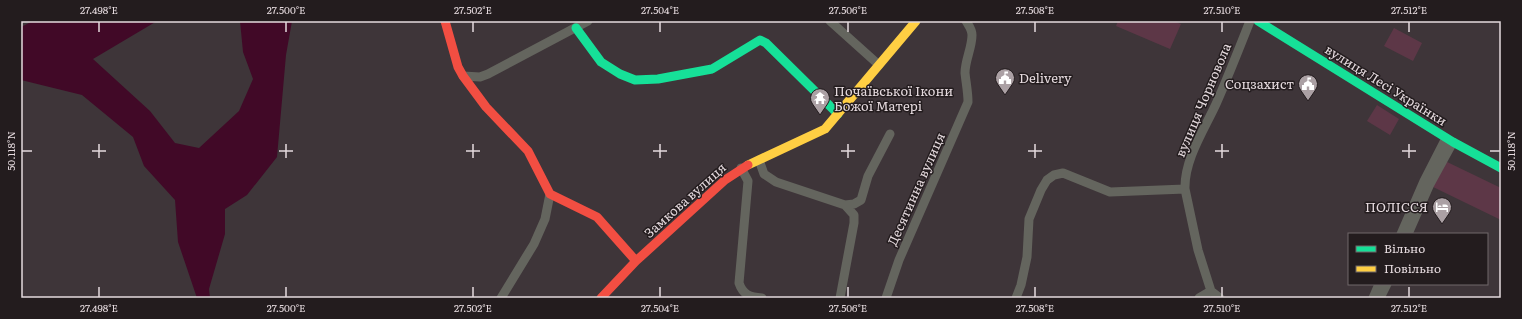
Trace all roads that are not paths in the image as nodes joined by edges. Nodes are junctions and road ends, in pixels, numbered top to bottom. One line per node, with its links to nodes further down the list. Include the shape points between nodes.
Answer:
1 (445, 21): 10 (street)
2 (588, 21): 8 (street)
3 (830, 21): 9 (street)
4 (916, 21): 9 (street, Замкова вулиця)
5 (966, 21): 36 (street, Десятинна вулиця, via 971,27 972,36 965,73 968,102)
6 (1250, 21): 21 (street, вулиця Чорновола, via 1190,162 1184,180)
7 (1258, 21): 15 (street, вулиця Лесі Українки)
8 (576, 28): 11 (street); 13 (street, via 601,62 635,80 658,79 712,69 760,40 766,42)
9 (879, 65): 13 (street, Замкова вулиця)
10 (463, 76): 11 (street); 12 (street)
11 (484, 76): 12 (street)
12 (473, 91): 22 (street, via 528,151)
13 (838, 114): 16 (street, Замкова вулиця, via 825,129)
14 (890, 134): 23 (street, via 868,176)
15 (1450, 140): 18 (street, вулиця Лесі Українки); 26 (street, via 1424,181); 27 (street)
16 (759, 160): 17 (street, Замкова вулиця); 19 (street)
17 (741, 168): 20 (street); 28 (street, Замкова вулиця)
18 (1501, 168)
19 (764, 174): 20 (street); 24 (street, via 776,182)
20 (748, 181): 34 (street, via 739,283 742,291 750,297)
21 (1185, 189): 31 (street, вулиця Чорновола, via 1198,250); 37 (street, via 1110,192 1063,173 1054,175 1047,180 1041,190 1029,219 1027,257)
22 (550, 194): 28 (street, via 597,217); 32 (street, via 545,219 534,244)
23 (861, 200): 24 (street); 25 (street)
24 (845, 205): 25 (street, via 854,215)
25 (854, 223): 35 (street)
26 (1401, 233)
27 (1408, 233)
28 (636, 261): 33 (street, Замкова вулиця)
29 (1379, 285): 40 (street)
30 (1386, 285): 41 (street)
31 (1211, 291): 38 (street); 39 (street)
32 (501, 298)
33 (601, 298)
34 (762, 298)
35 (840, 298)
36 (886, 298)
37 (1016, 298)
38 (1199, 298)
39 (1220, 298)
40 (1373, 298)
41 (1380, 298)

